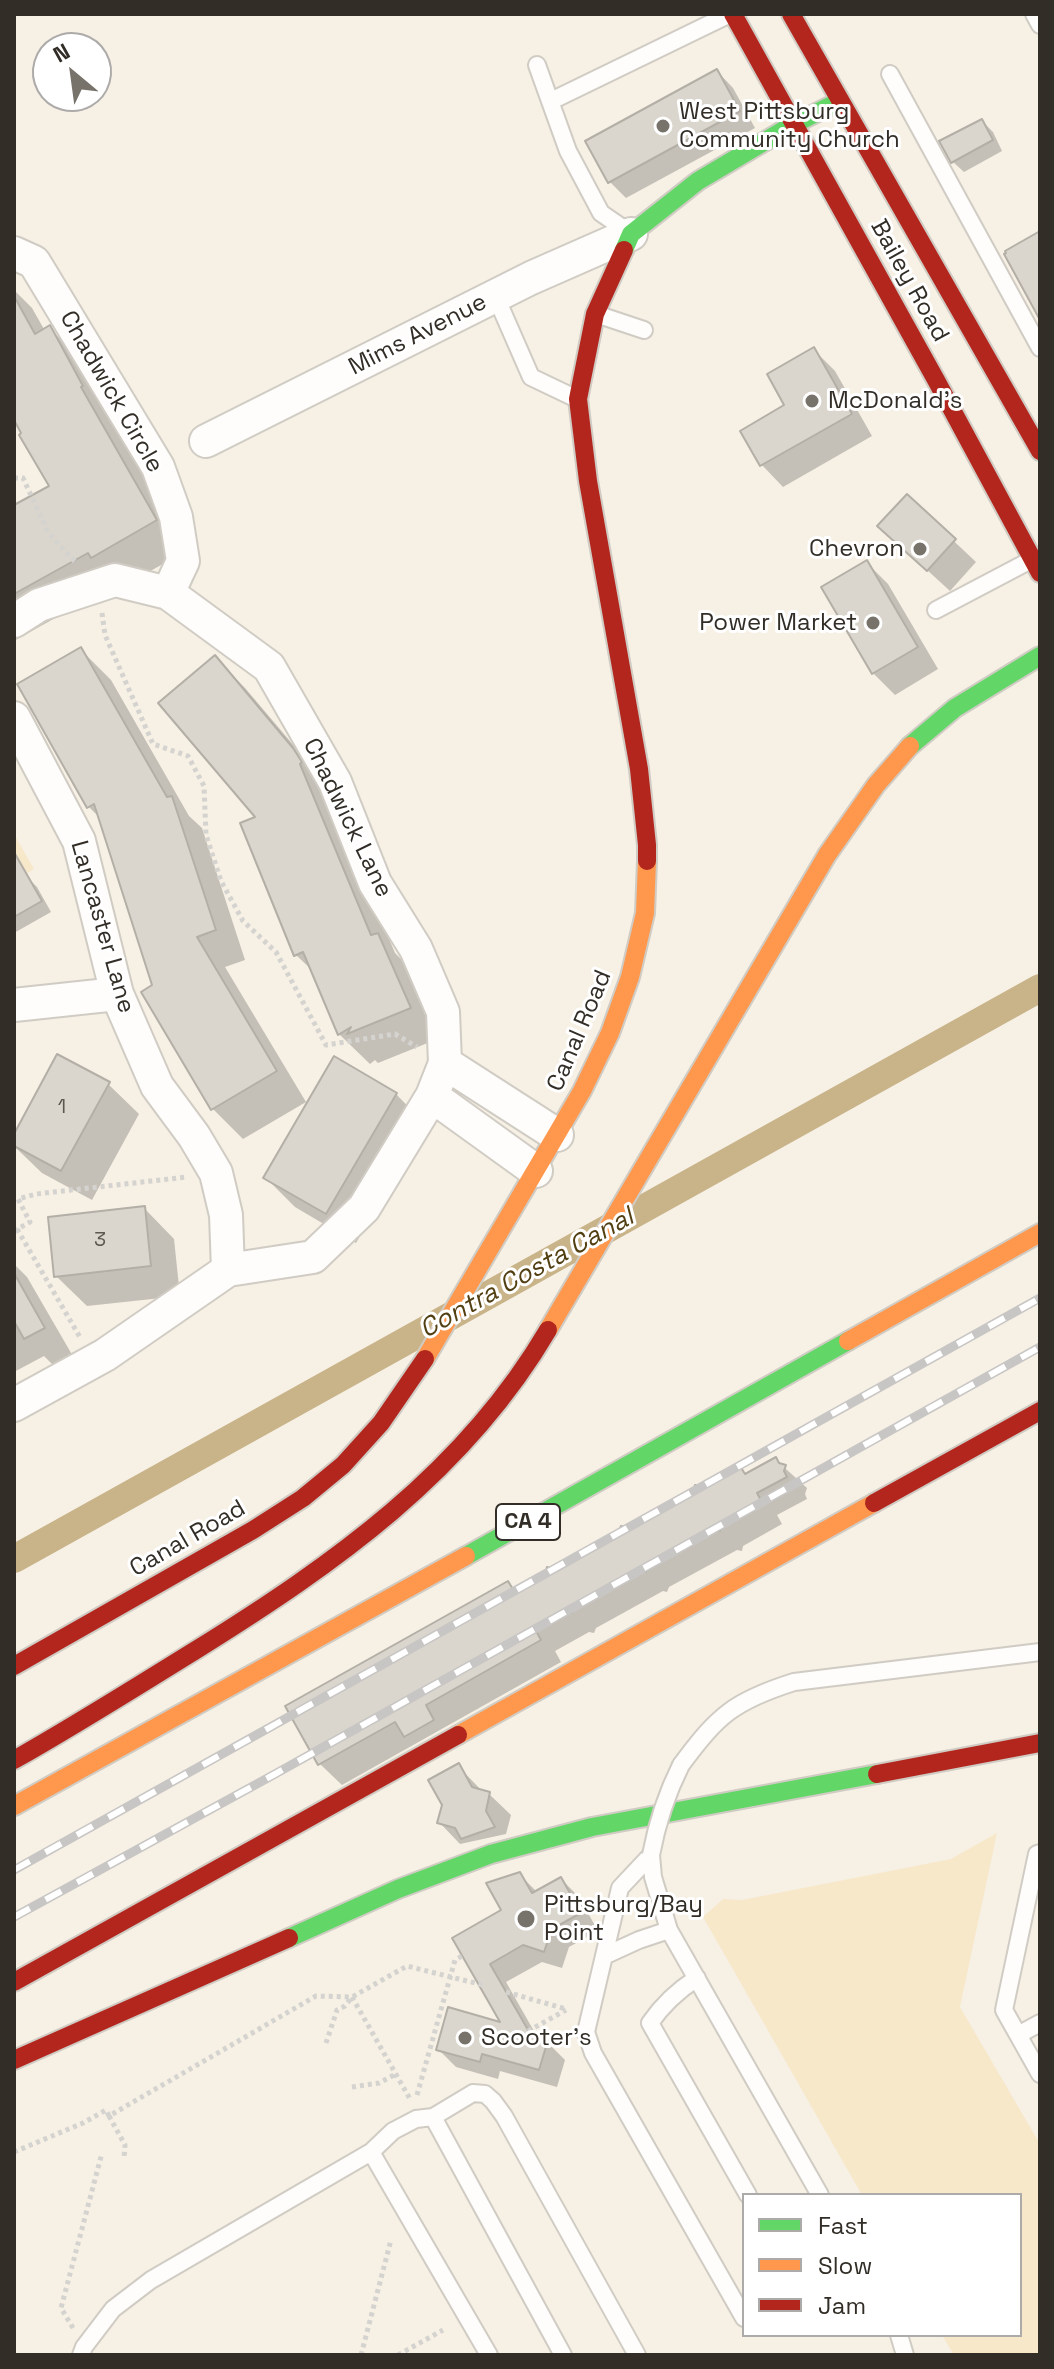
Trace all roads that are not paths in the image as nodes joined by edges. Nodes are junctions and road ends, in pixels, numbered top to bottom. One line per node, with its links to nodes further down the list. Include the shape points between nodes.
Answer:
1 (731, 14): 7 (lane); 9 (main road, Bailey Road)
2 (791, 14): 8 (main road, Bailey Road)
3 (1034, 14): 4 (lane)
4 (1040, 25)
5 (537, 65): 7 (lane)
6 (890, 74): 15 (lane)
7 (551, 101): 10 (lane, via 568,151 601,213)
8 (840, 101): 9 (main road, Canal Road); 18 (main road, Bailey Road)
9 (794, 124): 10 (main road, Canal Road, via 698,181); 19 (main road, Bailey Road)
10 (631, 234): 12 (street, Mims Avenue); 13 (main road, Canal Road)
11 (14, 253): 20 (street, Chadwick Circle, via 34,262 158,467 176,517 183,561)
12 (496, 297): 16 (lane, via 531,377); 17 (street, Mims Avenue)
13 (595, 314): 14 (lane); 16 (main road, Canal Road)
14 (644, 330)
15 (1040, 348)
16 (578, 399): 29 (main road, Canal Road, via 647,845 645,913 630,977 610,1033)
17 (206, 441)
18 (1040, 451)
19 (1036, 566): 21 (lane)
20 (168, 593): 22 (street, Chadwick Lane, via 115,580 39,605); 27 (street, Chadwick Lane, via 269,667 335,782 375,883 416,949 443,1012)
21 (936, 610)
22 (14, 621)
23 (1040, 656): 38 (main road, via 947,713 908,747 865,798 557,1315 505,1394 454,1455 340,1556)
24 (14, 718): 25 (street, Lancaster Lane, via 79,841)
25 (117, 994): 26 (street); 32 (street, Lancaster Lane, via 157,1086 216,1173 226,1215)
26 (15, 1009)
27 (445, 1063): 28 (street, Chadwick Lane); 29 (street)
28 (432, 1096): 30 (street); 32 (street, Chadwick Lane, via 364,1208 313,1257)
29 (557, 1135): 30 (main road, Canal Road)
30 (536, 1171): 36 (main road, Canal Road, via 419,1370 343,1465 253,1530)
31 (1040, 1233): 39 (main road, CA 4)
32 (228, 1270): 33 (street, via 94,1361)
33 (14, 1405)
34 (1040, 1411): 45 (main road)
35 (1040, 1652): 41 (lane, bridge, via 794,1682 759,1693 729,1710 681,1765 666,1794)
36 (14, 1666)
37 (1040, 1743): 48 (main road, via 592,1827 491,1854 398,1889)
38 (14, 1760)
39 (14, 1806)
40 (1040, 1853): 47 (lane, via 1004,2010)
41 (651, 1855): 42 (lane); 43 (lane, via 620,1888)
42 (669, 1930): 43 (lane); 44 (lane)
43 (604, 1956): 54 (lane, via 588,2043)
44 (697, 1978): 52 (lane, via 676,1992 650,2023); 53 (lane)
45 (14, 1982)
46 (1040, 2023): 47 (lane)
47 (1018, 2035): 49 (lane)
48 (14, 2060)
49 (1040, 2074)
50 (433, 2117): 51 (lane, via 393,2131); 57 (lane); 58 (lane, via 473,2093 493,2101)
51 (371, 2152): 55 (lane, via 151,2280 113,2309); 56 (lane)
52 (747, 2193)
53 (819, 2193)
54 (742, 2314)
55 (83, 2351)
56 (489, 2355)
57 (563, 2355)
58 (637, 2355)

